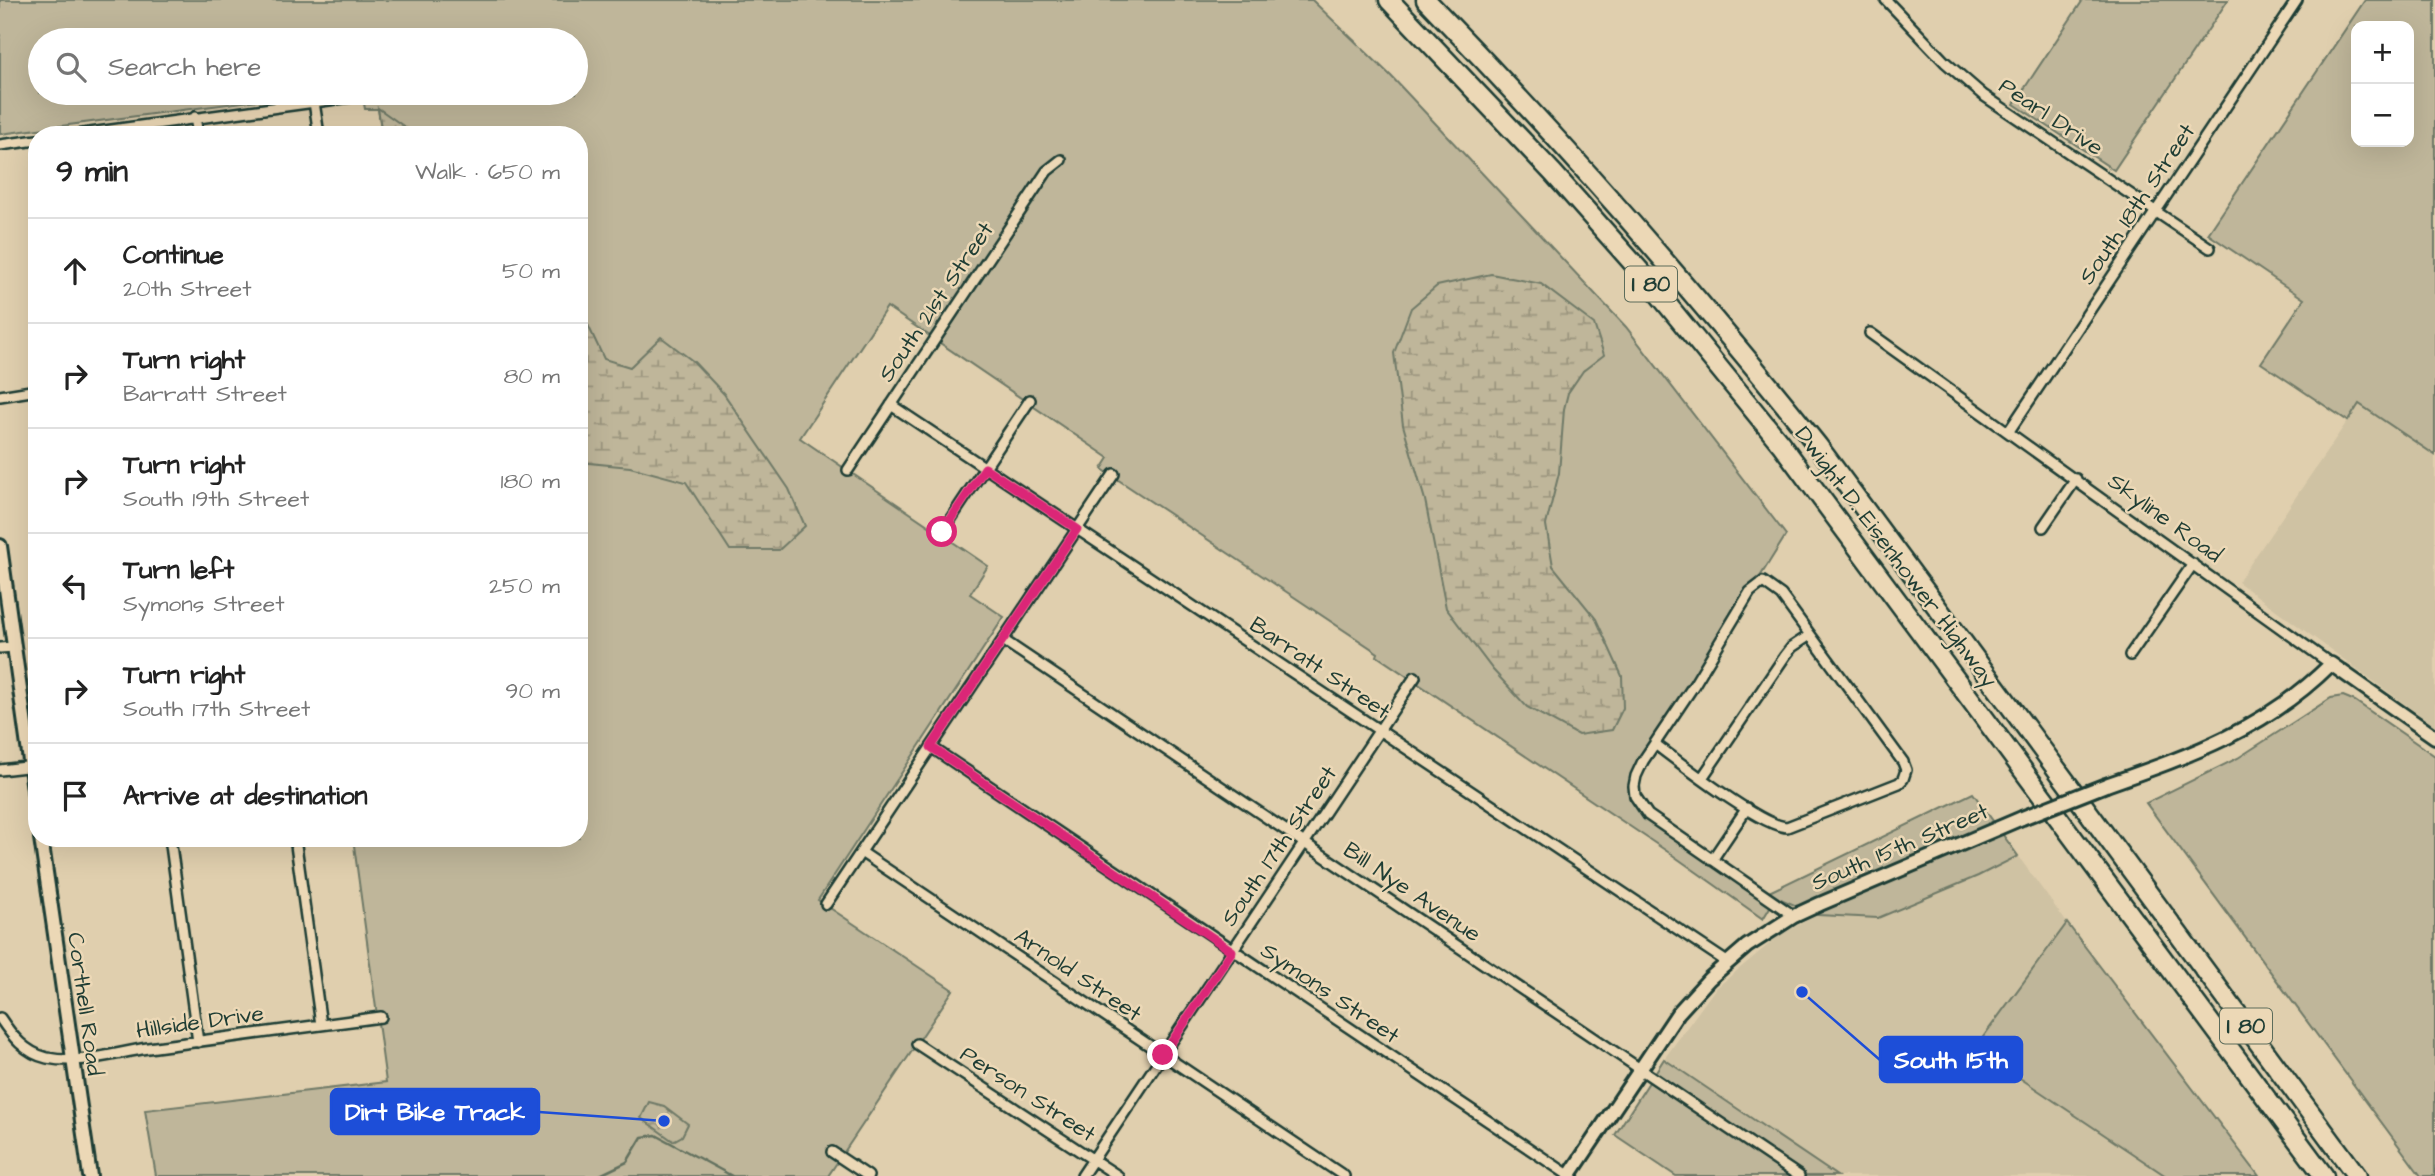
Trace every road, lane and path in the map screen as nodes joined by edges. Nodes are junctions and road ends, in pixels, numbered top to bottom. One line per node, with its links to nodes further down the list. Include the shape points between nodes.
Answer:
1 (1389, 0): 74 (highway, Dwight D. Eisenhower Highway / I 80, via 1640,271 1782,444)
2 (1426, 0): 75 (highway, Dwight D. Eisenhower Highway / I 80, via 1615,203 1724,328 1818,446)
3 (1886, 0): 14 (street, Pearl Drive, via 1983,95)
4 (2297, 0): 14 (street, South 18th Street)
5 (290, 105): 7 (street)
6 (314, 105): 10 (street)
7 (195, 117): 8 (street); 9 (street)
8 (135, 126)
9 (196, 126)
10 (318, 126)
11 (28, 141): 12 (street)
12 (0, 145)
13 (1061, 160): 20 (street, South 21st Street, via 1047,171)
14 (2155, 211): 15 (street, Pearl Drive); 21 (street, South 18th Street)
15 (2210, 248)
16 (1870, 333): 21 (street, Skyline Road)
17 (28, 391): 18 (street)
18 (0, 396)
19 (1030, 400): 22 (street)
20 (891, 405): 22 (street, Barratt Street); 23 (street, South 21st Street)
21 (2009, 431): 25 (street, Skyline Road)
22 (985, 468): 27 (street, Barratt Street); 28 (street)
23 (848, 470)
24 (1114, 474): 27 (street)
25 (2076, 479): 26 (street); 30 (street, Skyline Road)
26 (2043, 527)
27 (1077, 529): 32 (street); 38 (street, Barratt Street)
28 (942, 532)
29 (0, 546): 33 (main road)
30 (2193, 565): 35 (street); 36 (street, Skyline Road)
31 (1810, 635): 41 (street, via 1781,594 1763,582 1750,592); 45 (street, via 1785,656); 46 (street, via 1903,762 1905,775 1899,783 1787,827 1773,825)
32 (1003, 640): 42 (street); 47 (street, Bill Nye Avenue)
33 (14, 646): 34 (street); 39 (main road)
34 (0, 648)
35 (2130, 655)
36 (2331, 664): 40 (main road, Skyline Road); 54 (main road, South 15th Street, bridge, via 2294,698 2243,730 2192,754 2022,818)
37 (1415, 677): 38 (street, South 17th Street)
38 (1379, 730): 47 (street, South 17th Street); 56 (street, Barratt Street)
39 (28, 731)
40 (2435, 737)
41 (1655, 744): 45 (street); 52 (street, via 1636,776 1635,796 1648,815)
42 (931, 747): 51 (street); 55 (street, Symons Street)
43 (28, 768): 44 (street)
44 (0, 770)
45 (1702, 778): 46 (street)
46 (1747, 808): 52 (street)
47 (1304, 843): 55 (street, South 17th Street); 64 (street, Bill Nye Avenue)
48 (42, 847): 63 (main road, Corthell Road)
49 (171, 847): 60 (street)
50 (296, 847): 59 (street)
51 (861, 852): 53 (street); 62 (street, Arnold Street)
52 (1712, 860): 54 (street)
53 (826, 904)
54 (1794, 916): 56 (main road, South 15th Street)
55 (1232, 951): 62 (street, South 17th Street); 72 (street, Symons Street)
56 (1727, 962): 64 (main road, South 15th Street, via 1678,1013)
57 (381, 1017): 59 (street, Hillside Drive)
58 (0, 1018): 63 (street, Hillside Drive, via 32,1052)
59 (321, 1025): 60 (street, Hillside Drive)
60 (198, 1042): 63 (street, Hillside Drive)
61 (918, 1044): 66 (street, Person Street)
62 (1163, 1055): 66 (street, South 17th Street); 71 (street, Arnold Street)
63 (72, 1062): 67 (main road, Corthell Road)
64 (1641, 1069): 72 (main road, South 15th Street); 73 (street, Bill Nye Avenue)
65 (832, 1152): 68 (street)
66 (1093, 1159): 69 (street, South 17th Street); 70 (street, Person Street)
67 (90, 1176)
68 (868, 1176)
69 (1082, 1176)
70 (1118, 1176)
71 (1344, 1176)
72 (1570, 1176)
73 (1799, 1176)
74 (2324, 1176)
75 (2357, 1176)

